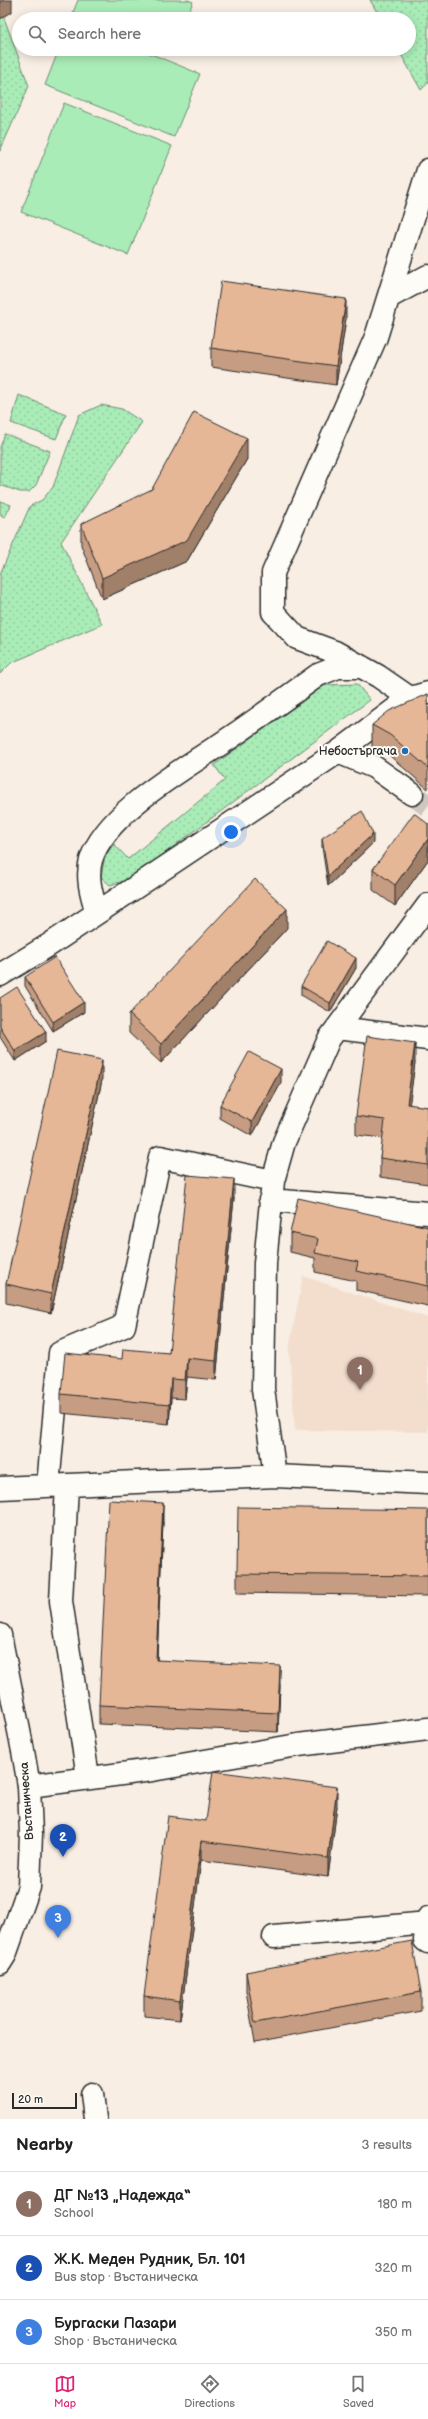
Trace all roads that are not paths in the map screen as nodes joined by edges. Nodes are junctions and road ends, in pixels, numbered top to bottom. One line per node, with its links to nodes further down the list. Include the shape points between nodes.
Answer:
1 (428, 170): 3 (street)
2 (428, 276): 3 (street)
3 (389, 297): 4 (street, via 376,336 273,573 273,612 297,638 335,652)
4 (362, 667): 5 (street); 9 (street, via 338,668 318,675 156,787 120,818 102,837 91,861 89,887)
5 (419, 696): 6 (street)
6 (338, 752): 7 (street, via 374,767); 9 (street)
7 (412, 794)
8 (428, 905): 11 (street)
9 (97, 913): 10 (street)
10 (0, 975)
11 (337, 1028): 12 (street); 13 (street, via 329,1039 284,1142)
12 (428, 1038)
13 (271, 1190): 14 (street); 15 (street, via 266,1263 263,1390); 17 (street, via 160,1157 124,1326 60,1353)
14 (428, 1213)
15 (275, 1476): 16 (street); 17 (street)
16 (428, 1483)
17 (57, 1486): 18 (street); 21 (street, via 62,1601)
18 (0, 1488)
19 (0, 1635): 22 (street, Въстаническа)
20 (428, 1729): 21 (street, via 298,1745 152,1770)
21 (88, 1777): 22 (street)
22 (29, 1786): 27 (street, Въстаническа, via 29,1887)
23 (428, 1918): 24 (street)
24 (428, 1923): 25 (street); 26 (street, via 425,1940)
25 (274, 1937)
26 (428, 1942)
27 (0, 1963)
28 (92, 2094): 29 (street)
29 (95, 2119)

